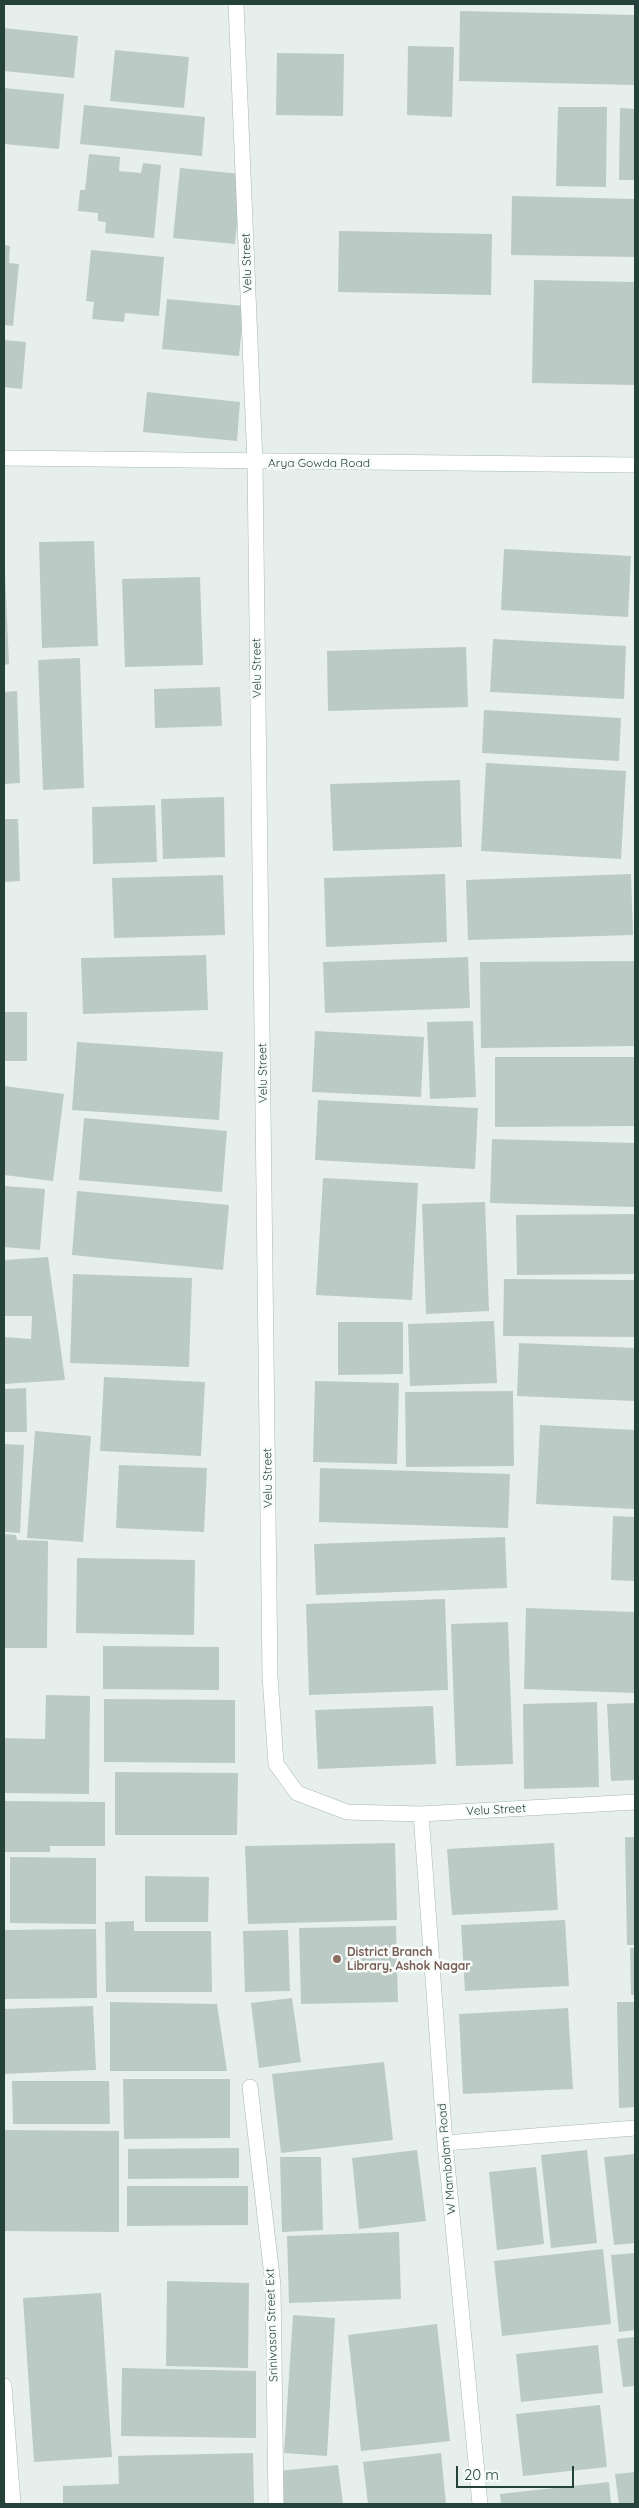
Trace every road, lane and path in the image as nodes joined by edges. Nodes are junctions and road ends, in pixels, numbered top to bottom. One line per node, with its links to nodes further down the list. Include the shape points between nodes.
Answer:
1 (236, 4): 3 (street, Velu Street)
2 (4, 458): 3 (street, Arya Gowda Road)
3 (255, 462): 4 (street, Arya Gowda Road); 6 (street, Velu Street, via 270,1676 276,1764 297,1793 347,1812)
4 (635, 464)
5 (635, 1802): 6 (street, Velu Street)
6 (421, 1814): 9 (street, W Mambalam Road)
7 (250, 2087): 12 (street, Srinivasan Street Ext, via 273,2285)
8 (635, 2128): 9 (street)
9 (445, 2143): 13 (street, W Mambalam Road)
10 (4, 2386): 11 (street)
11 (13, 2504)
12 (276, 2504)
13 (480, 2504)

